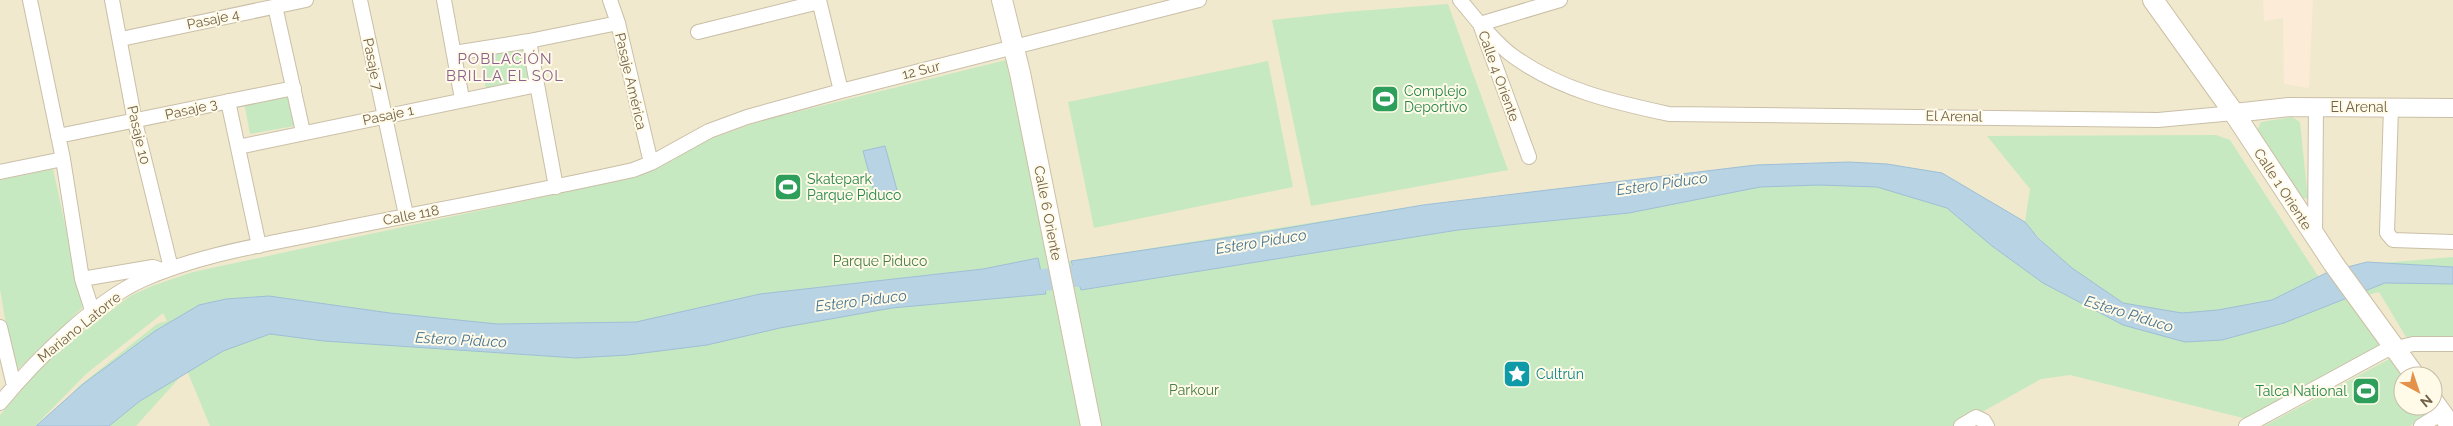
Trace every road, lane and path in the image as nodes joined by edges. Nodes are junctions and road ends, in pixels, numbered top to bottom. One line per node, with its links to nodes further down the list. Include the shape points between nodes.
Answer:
1 (30, 0): 33 (street)
2 (112, 0): 17 (street, Pasaje 10)
3 (306, 0): 13 (street, Pasaje 4)
4 (360, 0): 30 (street, Pasaje 7)
5 (444, 0): 20 (street)
6 (610, 0): 14 (street, Pasaje América)
7 (1002, 0): 19 (main road, Calle 6 Oriente)
8 (1196, 0): 19 (street, 12 Sur)
9 (1460, 0): 15 (street, Calle 4 Oriente)
10 (1560, 0): 15 (street)
11 (2153, 0): 29 (main road, Calle 1 Oriente)
12 (819, 1): 16 (street); 23 (street)
13 (275, 6): 17 (street, Pasaje 4); 22 (street)
14 (618, 23): 18 (street); 37 (street, Pasaje América)
15 (1480, 24): 29 (street, El Arenal, via 1511,55 1546,78 1601,99 1669,114 2158,120); 35 (street, Calle 4 Oriente)
16 (698, 32)
17 (120, 39): 31 (street, Pasaje 10)
18 (529, 41): 20 (street); 21 (street)
19 (1013, 48): 23 (street, 12 Sur); 54 (main road, Calle 6 Oriente)
20 (454, 53): 24 (street)
21 (537, 85): 24 (street, Pasaje 1); 39 (street)
22 (294, 88): 25 (street, Pasaje 3); 32 (street)
23 (841, 91): 37 (street, 12 Sur, via 747,117 710,131)
24 (462, 99): 30 (street, Pasaje 1)
25 (228, 101): 31 (street, Pasaje 3); 34 (street)
26 (2316, 107): 27 (street, El Arenal); 29 (street, El Arenal); 41 (street)
27 (2391, 107): 28 (street, El Arenal); 42 (street, via 2389,237 2393,240)
28 (2453, 108)
29 (2234, 112): 41 (main road, Calle 1 Oriente)
30 (384, 117): 32 (street, Pasaje 1); 40 (street, Pasaje 7)
31 (135, 122): 33 (street, Pasaje 3); 44 (street, Pasaje 10)
32 (303, 132): 34 (street, Pasaje 1)
33 (58, 136): 36 (street)
34 (238, 147): 43 (street)
35 (1529, 157)
36 (63, 159): 38 (street); 45 (street)
37 (651, 163): 39 (street, Calle 118)
38 (0, 172)
39 (556, 187): 40 (street, Calle 118)
40 (406, 216): 43 (street, Calle 118)
41 (2315, 237): 49 (main road, Calle 1 Oriente)
42 (2453, 242)
43 (259, 246): 44 (street, Calle 118)
44 (168, 269): 45 (street, Calle 118, via 153,267); 46 (street, Mariano Latorre, via 126,290)
45 (82, 279): 46 (street)
46 (93, 313): 51 (street, Mariano Latorre, via 51,348)
47 (0, 328): 51 (street)
48 (2453, 344): 49 (street, via 2413,344)
49 (2394, 348): 50 (main road, Calle 1 Oriente); 57 (street)
50 (2408, 366)
51 (14, 386): 52 (street, Mariano Latorre)
52 (1, 400)
53 (2438, 416): 58 (street)
54 (1091, 426)
55 (1961, 426): 56 (street, via 1976,417)
56 (1987, 426)
57 (2246, 426)
58 (2421, 426)

